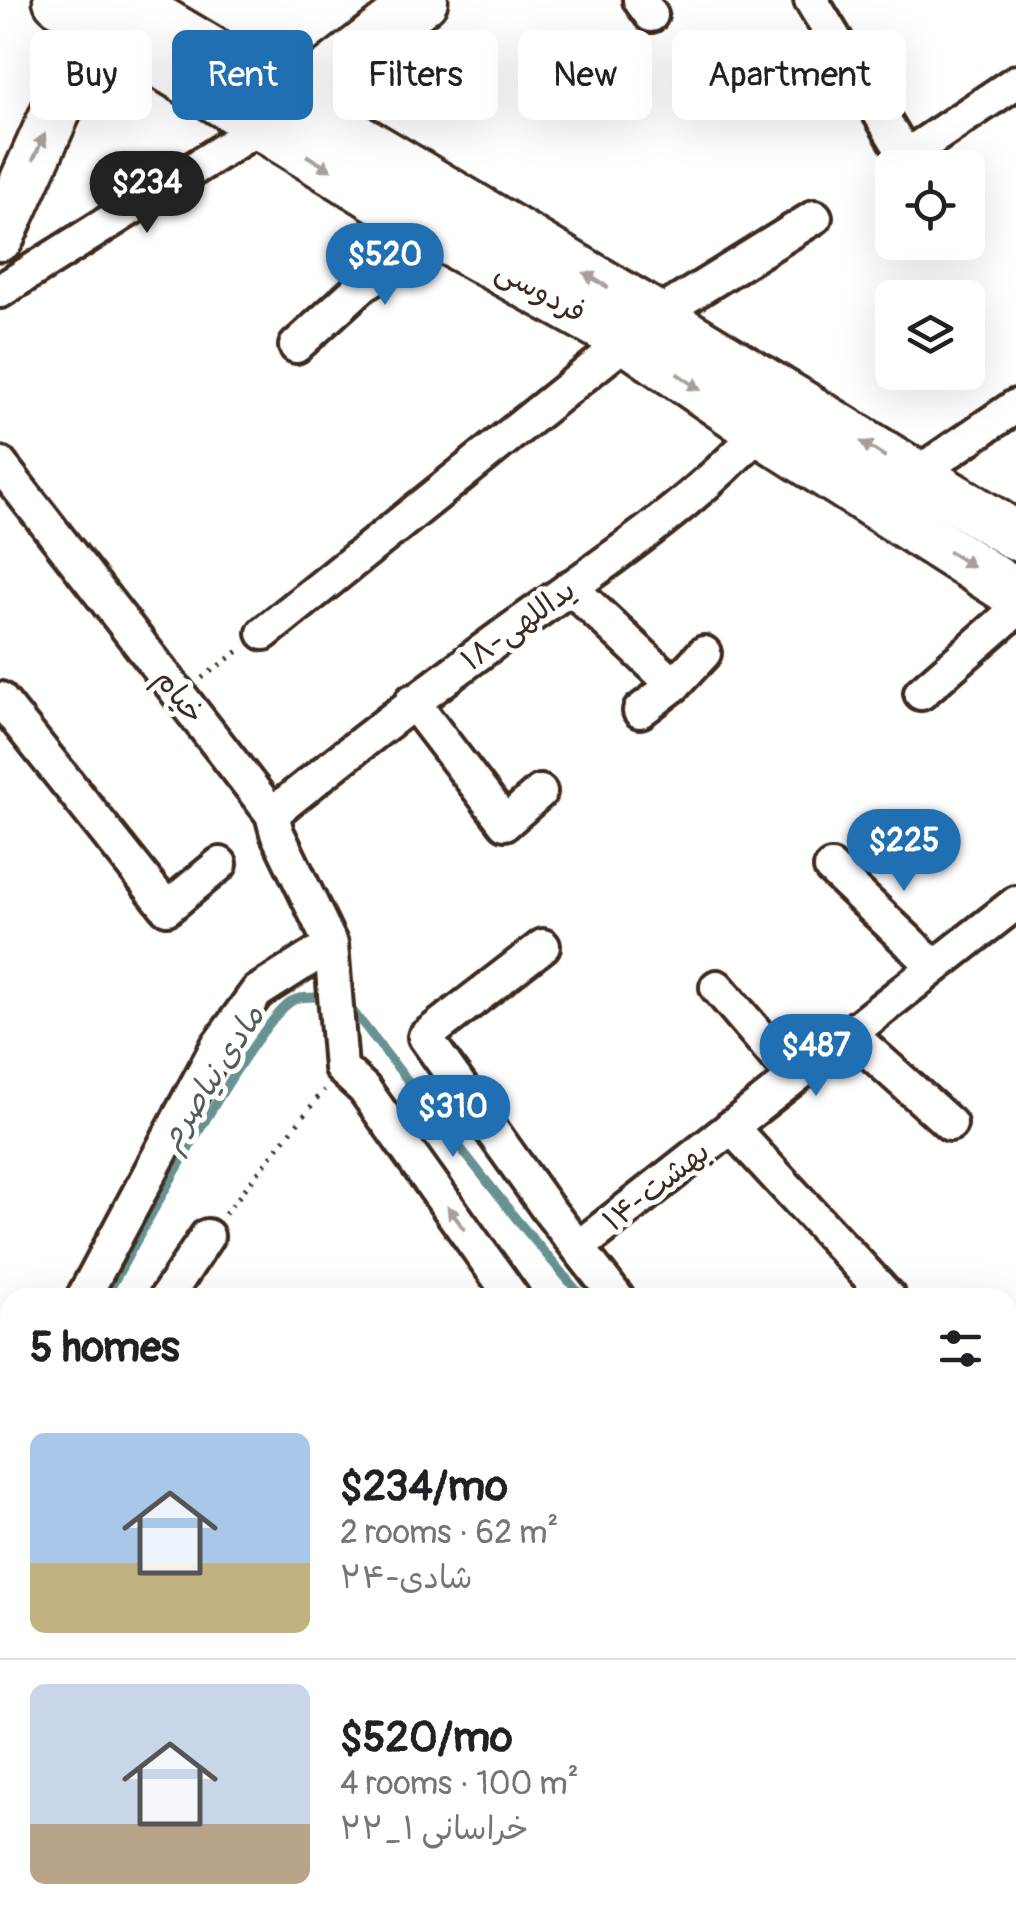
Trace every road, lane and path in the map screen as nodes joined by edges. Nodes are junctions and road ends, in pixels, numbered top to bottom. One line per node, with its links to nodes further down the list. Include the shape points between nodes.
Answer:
1 (423, 0): 6 (main road)
2 (811, 0): 10 (street)
3 (96, 5): 4 (main road, فردوسی); 14 (main road, one-way to 3)
4 (172, 51)
5 (1016, 82): 11 (street)
6 (313, 85)
7 (265, 120): 15 (street)
8 (285, 120): 13 (main road, فردوسی, one-way to 13)
9 (288, 120): 16 (main road, فردوسی, one-way to 9)
10 (902, 150)
11 (925, 150)
12 (815, 217): 16 (street)
13 (433, 232): 16 (main road, فردوسی); 17 (street)
14 (0, 236)
15 (0, 291)
16 (642, 328): 19 (main road, فردوسی, one-way to 19); 21 (main road, فردوسی, one-way to 16); 26 (street)
17 (296, 346)
18 (1016, 406): 21 (street)
19 (760, 431): 23 (street, ۱۸-یداللهی, via 731,462); 24 (main road, فردوسی, one-way to 24)
20 (0, 464): 30 (street, خیام)
21 (916, 475): 22 (main road, فردوسی)
22 (1016, 536)
23 (570, 587): 28 (street); 32 (street, ۱۸-یداللهی)
24 (1016, 594)
25 (1016, 610): 29 (street)
26 (264, 633): 30 (path)
27 (704, 653): 28 (street)
28 (674, 684): 33 (street)
29 (921, 692)
30 (179, 694): 35 (street, خیام)
31 (0, 699): 36 (street, via 167,908)
32 (412, 701): 34 (street, via 505,823); 35 (street, ۱۸-یداللهی)
33 (640, 711)
34 (540, 792)
35 (272, 814): 39 (street, خیام)
36 (220, 864)
37 (831, 868): 41 (street)
38 (1008, 921): 41 (street, ۱۴-بهشت)
39 (331, 945): 44 (street); 50 (street, via 258,992 217,1047)
40 (543, 946): 49 (street, via 424,1037)
41 (934, 966): 43 (street, ۱۴-بهشت)
42 (717, 987): 45 (street)
43 (849, 1034): 45 (street, ۱۴-بهشت); 46 (street)
44 (342, 1068): 48 (path); 52 (street, one-way to 44, via 364,1090)
45 (794, 1077): 47 (street, ۱۴-بهشت)
46 (950, 1124)
47 (731, 1127): 49 (street, ۱۴-بهشت); 54 (street)
48 (207, 1236): 51 (street)
49 (579, 1246): 53 (street)
50 (87, 1288)
51 (181, 1288)
52 (493, 1288)
53 (610, 1288)
54 (881, 1288)

